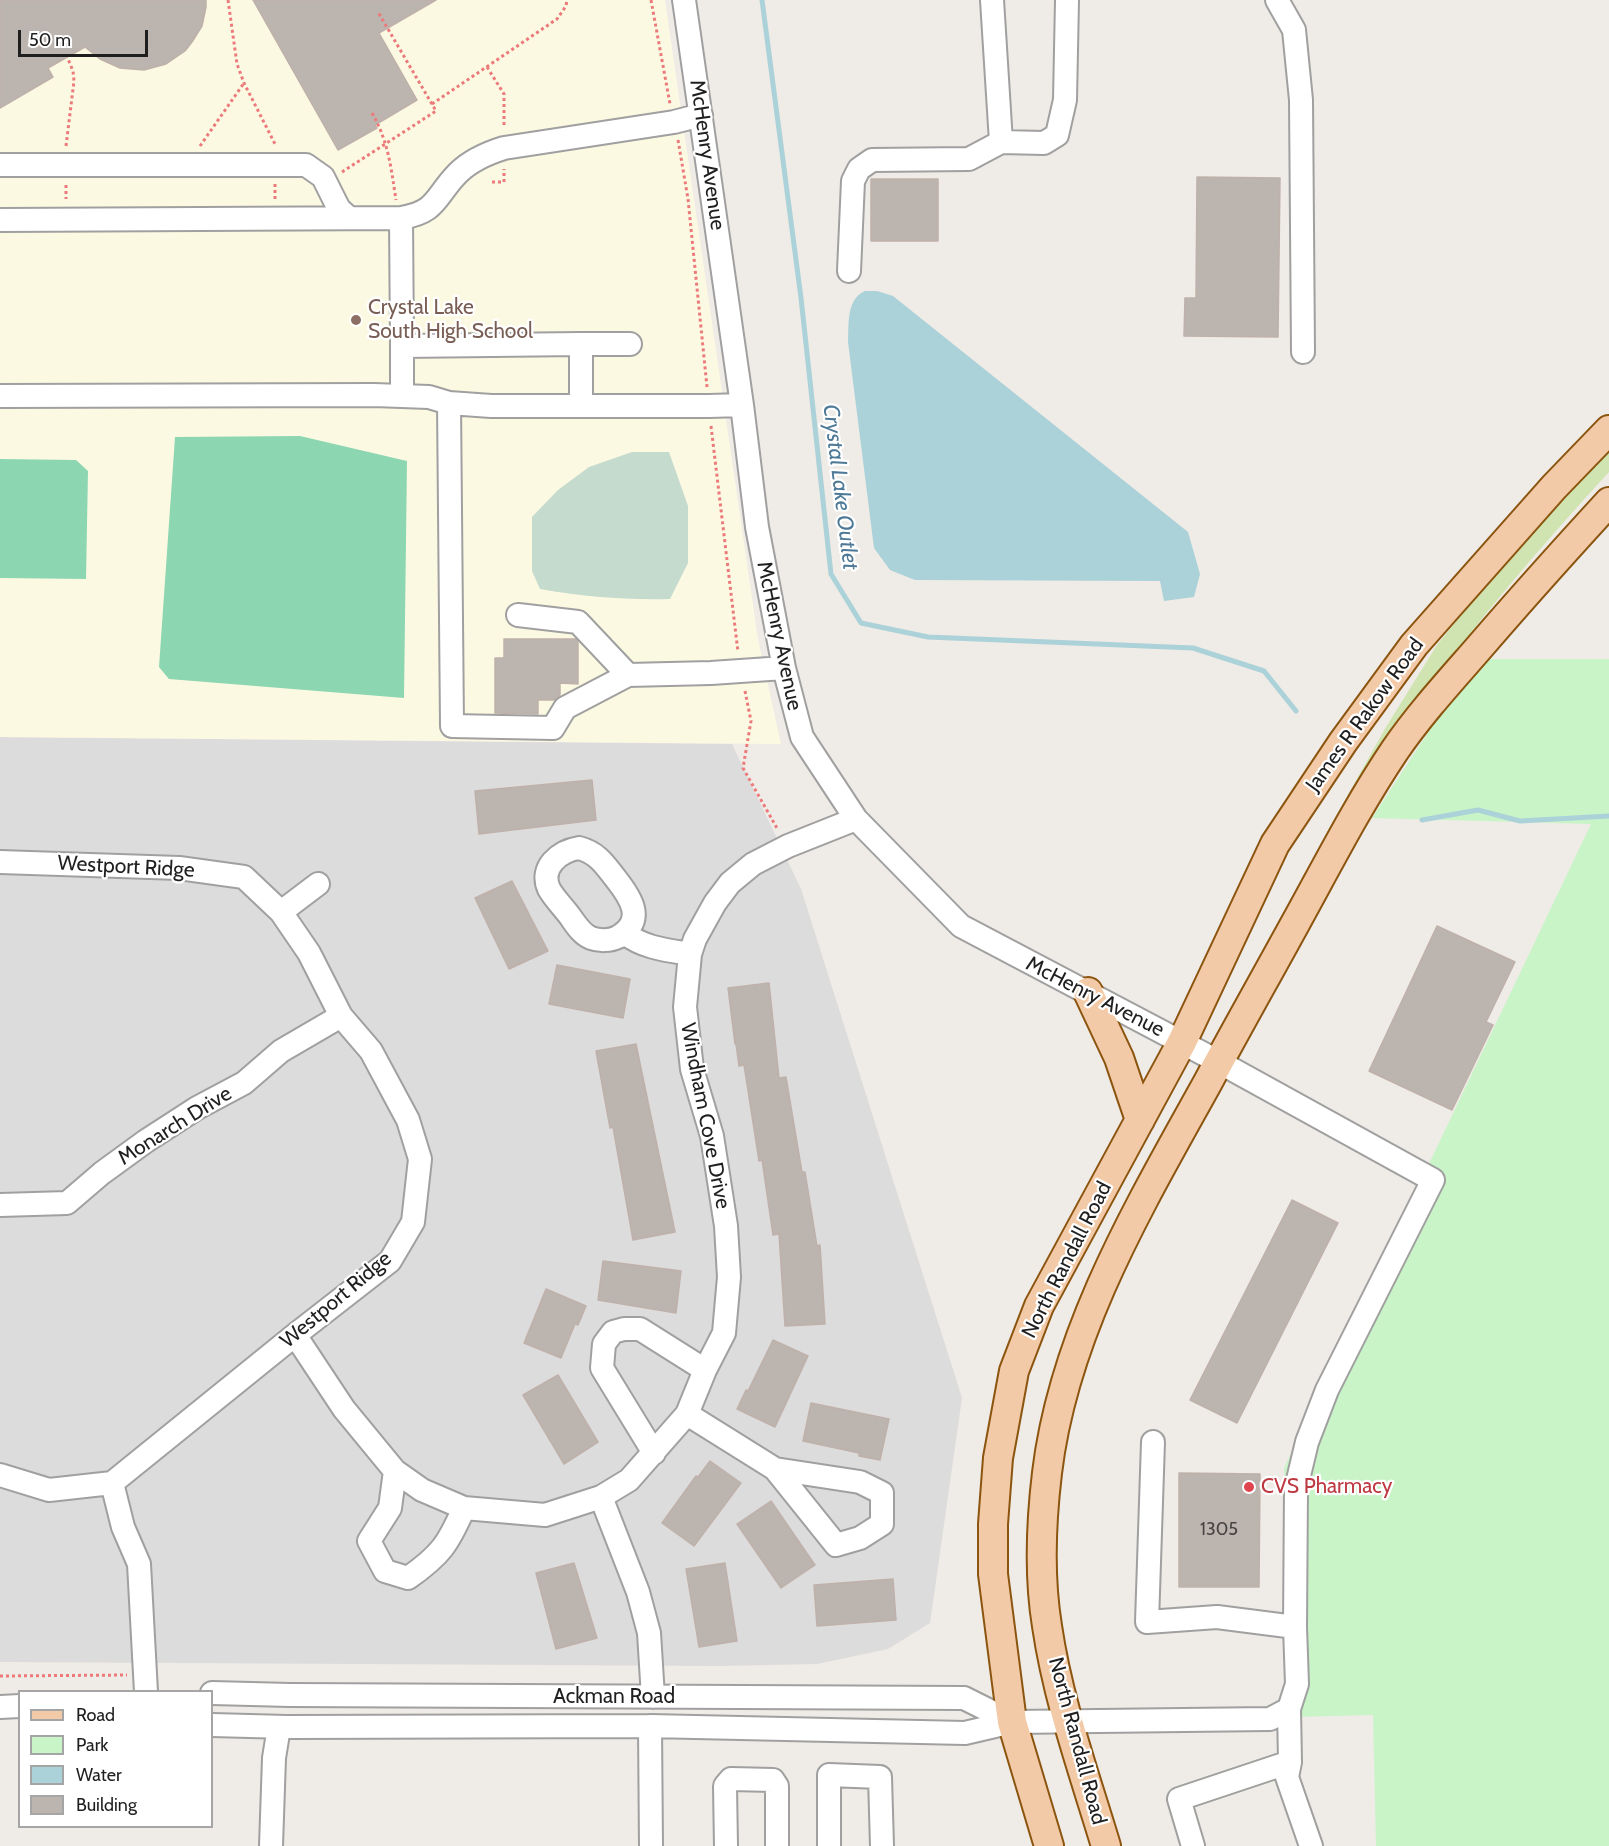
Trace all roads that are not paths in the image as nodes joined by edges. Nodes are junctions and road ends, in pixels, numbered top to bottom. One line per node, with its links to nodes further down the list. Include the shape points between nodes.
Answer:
1 (684, 0): 5 (street, McHenry Avenue)
2 (992, 0): 6 (street)
3 (1067, 0): 6 (street, via 1065,100 1057,135 1044,143)
4 (1277, 0): 15 (street, via 1294,30 1301,100)
5 (701, 115): 8 (street, via 493,152 459,172 430,208 418,216); 20 (street, McHenry Avenue)
6 (1001, 142): 11 (street, via 969,159 872,160 859,169 853,181)
7 (0, 165): 9 (street, via 306,165 323,177 339,208)
8 (399, 212): 9 (street); 14 (street)
9 (350, 218): 10 (street)
10 (0, 220)
11 (849, 271)
12 (581, 344): 13 (street); 14 (street); 19 (street)
13 (630, 344)
14 (402, 346): 17 (street)
15 (1303, 352)
16 (0, 396): 17 (street)
17 (402, 396): 18 (street)
18 (449, 403): 19 (street); 25 (street, via 452,726 553,728 565,708)
19 (581, 405): 20 (street)
20 (742, 405): 24 (street, McHenry Avenue, via 757,527)
21 (1609, 430): 34 (main road, James R Rakow Road, via 1443,610 1343,742 1275,844)
22 (1609, 502): 35 (main road, via 1442,690 1396,748 1357,810)
23 (518, 615): 25 (street, via 578,622)
24 (784, 668): 25 (street); 26 (street, McHenry Avenue, via 802,737)
25 (628, 675)
26 (856, 819): 31 (street, Windham Cove Drive, via 753,864 730,883 715,903 694,939); 32 (street, McHenry Avenue, via 961,926)
27 (0, 862): 29 (street, Westport Ridge, via 179,868 244,877)
28 (318, 884): 29 (street)
29 (281, 912): 33 (street, Westport Ridge, via 309,953)
30 (624, 933): 31 (street, via 636,942)
31 (690, 954): 39 (street, Windham Cove Drive, via 685,1007 692,1069 712,1136 726,1226 729,1277 724,1333)
32 (1088, 992): 34 (street, McHenry Avenue); 36 (main road, via 1119,1058)
33 (341, 1016): 37 (street, Monarch Drive, via 281,1051 244,1083 146,1141 68,1203); 38 (street, Westport Ridge, via 371,1051 408,1120 420,1159 413,1222 390,1261)
34 (1182, 1042): 35 (street, McHenry Avenue); 36 (main road, North Randall Road)
35 (1219, 1062): 49 (street, McHenry Avenue, via 1433,1180 1327,1390 1307,1442 1296,1488); 57 (main road, North Randall Road, via 1104,1277 1064,1384 1047,1472 1043,1558 1046,1623)
36 (1140, 1119): 56 (main road, North Randall Road, via 1039,1306 1014,1371 998,1458 993,1524 993,1574)
37 (0, 1205)
38 (295, 1335): 44 (street, Windham Cove Drive, via 344,1409); 46 (street, Westport Ridge)
39 (705, 1370): 40 (street, Windham Cove Drive); 42 (street, via 640,1329 613,1332 604,1344 602,1368)
40 (687, 1414): 42 (street, Windham Cove Drive); 43 (street)
41 (1153, 1442): 49 (street, via 1147,1622 1217,1617)
42 (654, 1453): 47 (street, Windham Cove Drive, via 629,1480)
43 (775, 1469): 43 (street, via 836,1545 860,1538 882,1524 882,1493 860,1482)
44 (395, 1471): 48 (street, Windham Cove Drive, via 422,1490); 48 (street, via 390,1508 369,1541 385,1571 408,1578 432,1561 450,1538)
45 (0, 1475): 46 (street, via 49,1490)
46 (112, 1483): 50 (street, via 123,1527 139,1564)
47 (601, 1497): 48 (street, Windham Cove Drive, via 545,1515); 52 (street, via 638,1592 649,1633)
48 (464, 1508)
49 (1295, 1627): 55 (street, via 1298,1684)
50 (145, 1683)
51 (213, 1693): 52 (street, Ackman Road)
52 (653, 1697): 56 (street, Ackman Road, via 964,1698)
53 (18, 1706): 54 (street)
54 (0, 1707)
55 (1289, 1709): 57 (street, Ackman Road, via 1270,1719); 61 (street)
56 (1012, 1722): 57 (street, Ackman Road); 60 (street, Ackman Road, via 965,1733); 68 (main road, North Randall Road)
57 (1068, 1722): 69 (main road, North Randall Road)
58 (213, 1725): 59 (street, Ackman Road)
59 (279, 1726): 60 (street, Ackman Road); 62 (street)
60 (650, 1726): 63 (street)
61 (1288, 1770): 70 (street, via 1179,1799); 71 (street, via 1276,1788); 72 (street)
62 (271, 1846)
63 (651, 1846)
64 (726, 1846): 65 (street, via 726,1786 731,1779 773,1780 777,1786)
65 (777, 1846)
66 (829, 1846): 67 (street, via 829,1775 880,1777)
67 (882, 1846)
68 (1049, 1846)
69 (1106, 1846)
70 (1193, 1846)
71 (1297, 1846)
72 (1311, 1846)

